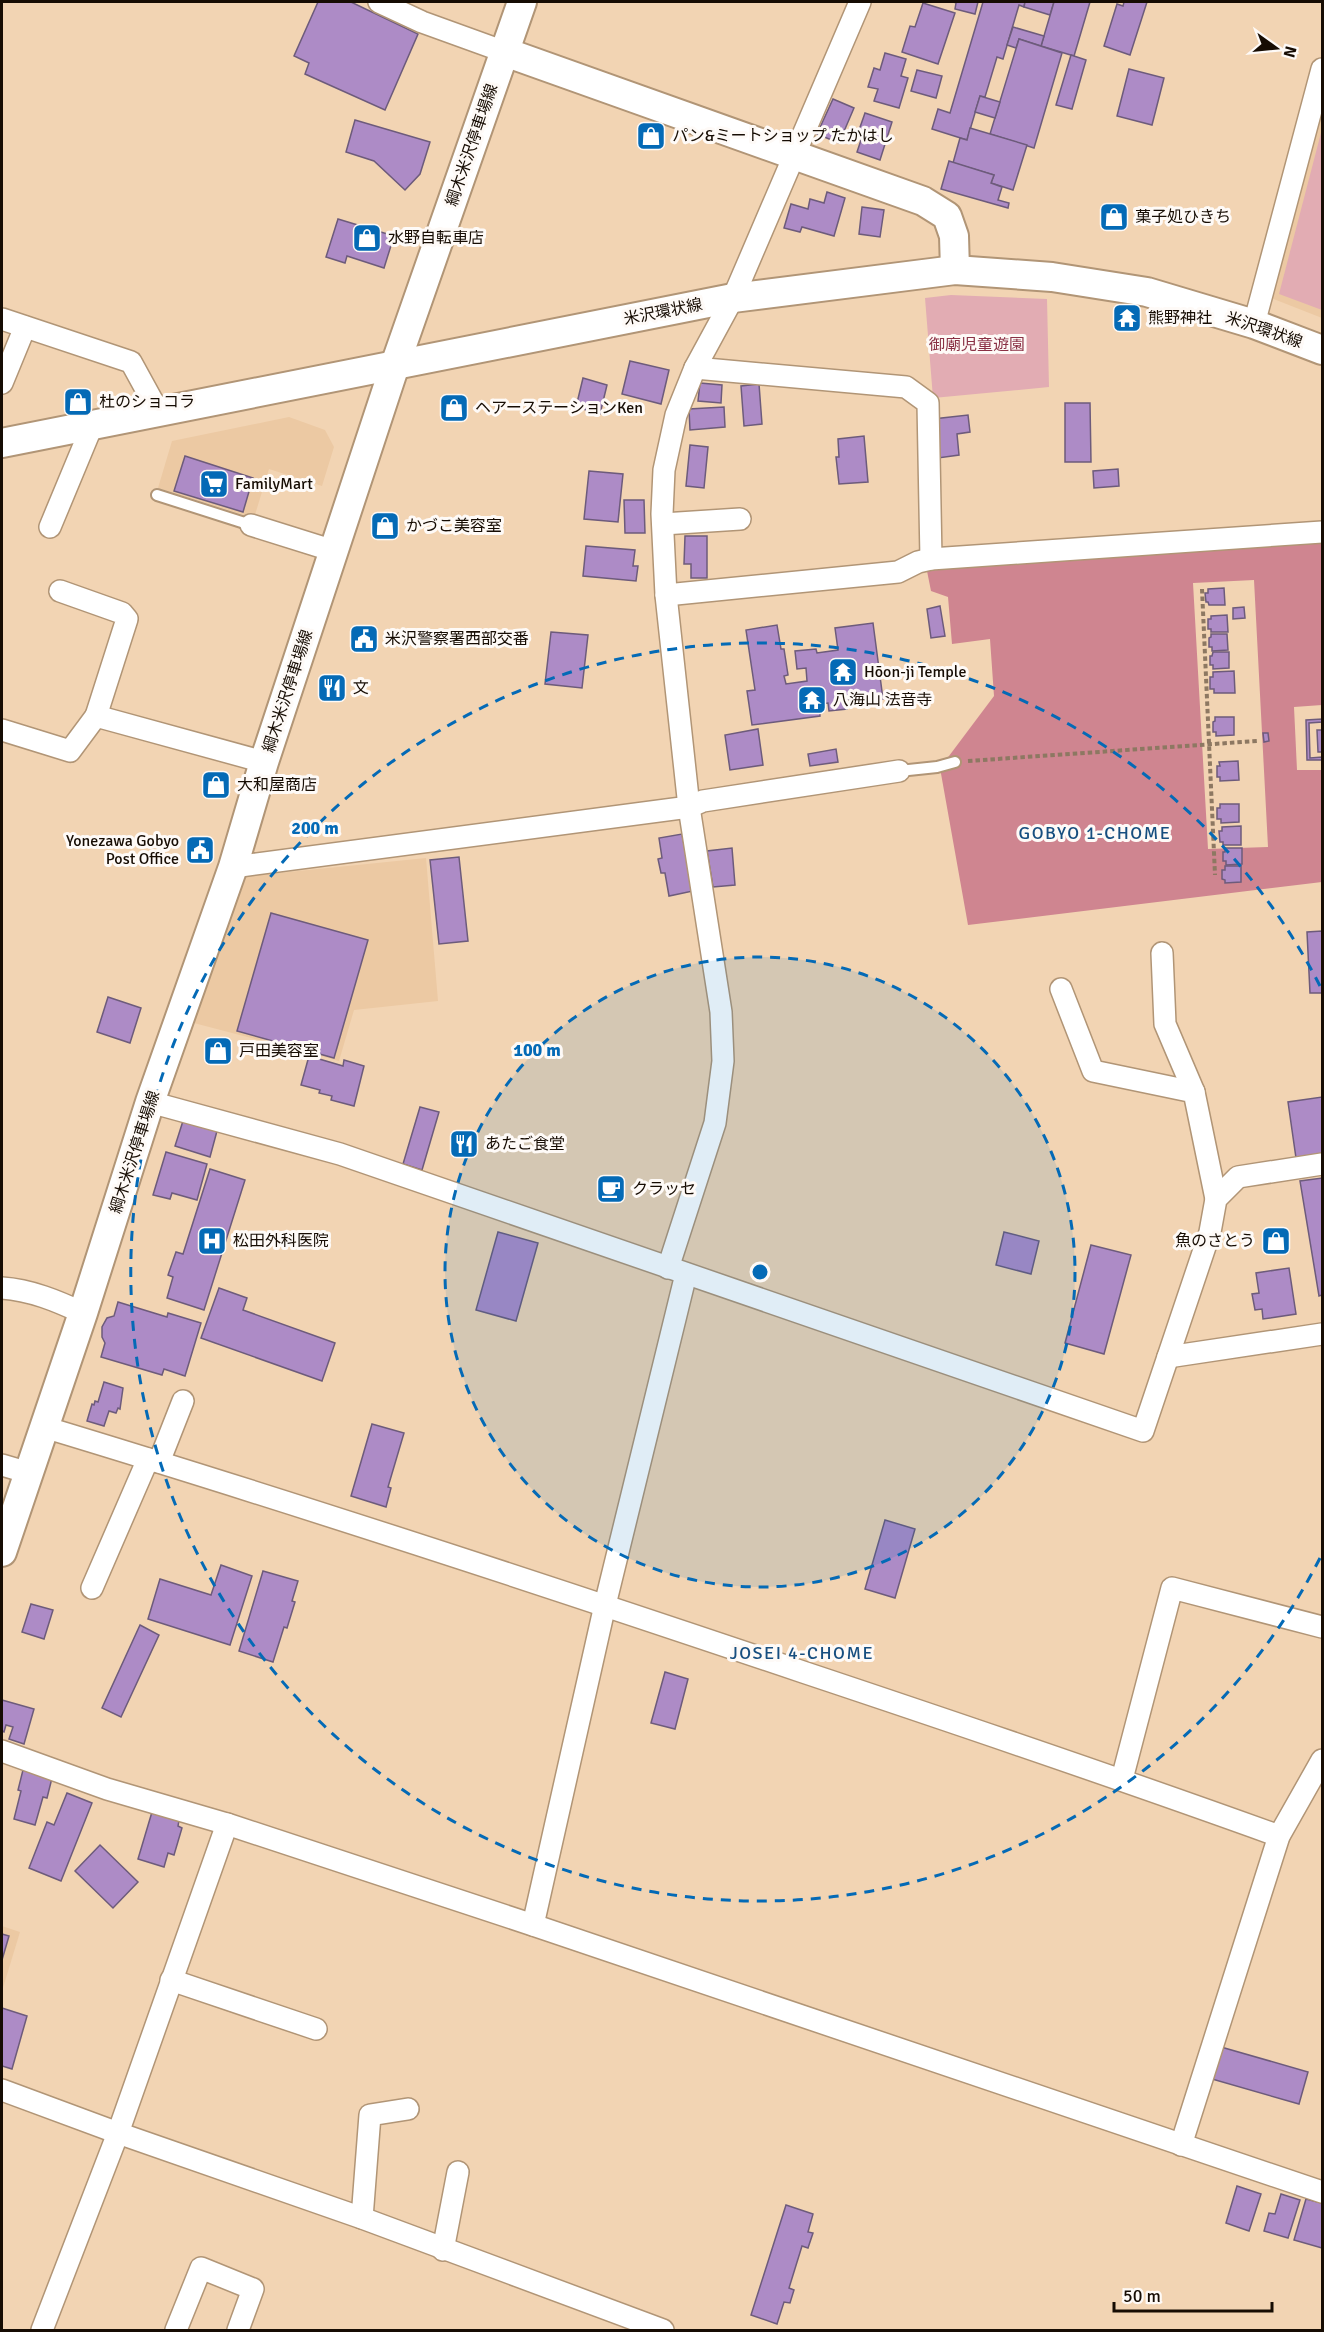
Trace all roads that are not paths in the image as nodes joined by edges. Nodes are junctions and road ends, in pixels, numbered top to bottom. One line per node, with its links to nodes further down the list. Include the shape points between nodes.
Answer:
1 (379, 2): 4 (street)
2 (522, 2): 4 (main road, 綱木米沢停車場線)
3 (860, 2): 6 (street)
4 (505, 52): 6 (main road); 13 (main road, 綱木米沢停車場線)
5 (1323, 69): 10 (street)
6 (796, 154): 7 (main road, via 924,201 947,216 954,236); 8 (street)
7 (955, 270): 8 (main road, 米沢環状線); 10 (main road, 米沢環状線, via 1052,277 1148,292)
8 (733, 298): 13 (main road, 米沢環状線); 14 (street)
9 (2, 319): 11 (street)
10 (1254, 324): 12 (main road, 米沢環状線)
11 (26, 327): 15 (street); 16 (street, via 131,362)
12 (1323, 350)
13 (395, 365): 16 (main road, 米沢環状線); 25 (main road, 綱木米沢停車場線)
14 (696, 368): 21 (street, via 676,415 664,471); 26 (street, via 906,387 928,403)
15 (2, 383)
16 (159, 413): 17 (main road, 米沢環状線)
17 (92, 426): 18 (main road, 米沢環状線); 23 (street)
18 (2, 443)
19 (157, 495): 22 (lane)
20 (740, 519): 21 (street)
21 (663, 524): 28 (street)
22 (251, 525): 25 (street)
23 (50, 527)
24 (1323, 532): 26 (street)
25 (334, 550): 31 (main road, 綱木米沢停車場線)
26 (931, 560): 28 (street, via 898,572)
27 (60, 591): 29 (street, via 122,613 127,619)
28 (666, 595): 34 (street)
29 (96, 716): 30 (street, via 70,751); 31 (street)
30 (2, 729)
31 (264, 762): 35 (main road, 綱木米沢停車場線)
32 (955, 762): 33 (lane)
33 (899, 771): 34 (street, via 703,801)
34 (689, 807): 35 (street); 42 (street, via 721,1012 723,1061 715,1123)
35 (233, 867): 39 (main road, 綱木米沢停車場線)
36 (1162, 953): 38 (street, via 1166,1024)
37 (1061, 989): 38 (street, via 1093,1071)
38 (1194, 1092): 41 (street)
39 (150, 1102): 42 (street, via 340,1154); 44 (main road, 綱木米沢停車場線)
40 (1323, 1164): 41 (street, via 1238,1178)
41 (1216, 1199): 46 (street, via 1210,1232)
42 (677, 1271): 46 (street, via 1143,1431); 54 (street)
43 (2, 1288): 44 (street, via 50,1298)
44 (84, 1313): 48 (main road, 綱木米沢停車場線)
45 (1323, 1334): 46 (street)
46 (1168, 1357)
47 (183, 1401): 49 (street)
48 (44, 1427): 49 (street); 51 (main road, 綱木米沢停車場線)
49 (154, 1460): 53 (street); 54 (street)
50 (2, 1464): 51 (street)
51 (29, 1473): 52 (main road, 綱木米沢停車場線)
52 (3, 1545)
53 (92, 1588)
54 (606, 1605): 58 (street); 61 (street)
55 (1323, 1628): 58 (street, via 1172,1588)
56 (2, 1751): 59 (street, via 107,1789)
57 (1323, 1760): 60 (street)
58 (1122, 1779): 60 (street)
59 (227, 1824): 61 (street); 62 (street)
60 (1279, 1836): 67 (street)
61 (533, 1925): 67 (street)
62 (171, 1980): 63 (street); 66 (street)
63 (316, 2029)
64 (2, 2090): 66 (street)
65 (408, 2109): 70 (street, via 370,2115)
66 (118, 2133): 70 (street); 72 (street)
67 (1181, 2145): 69 (street)
68 (458, 2172): 71 (street)
69 (1323, 2192)
70 (362, 2218): 71 (street)
71 (443, 2250): 75 (street)
72 (42, 2331)
73 (176, 2331): 74 (street, via 201,2268 253,2289)
74 (238, 2331)
75 (663, 2331)

